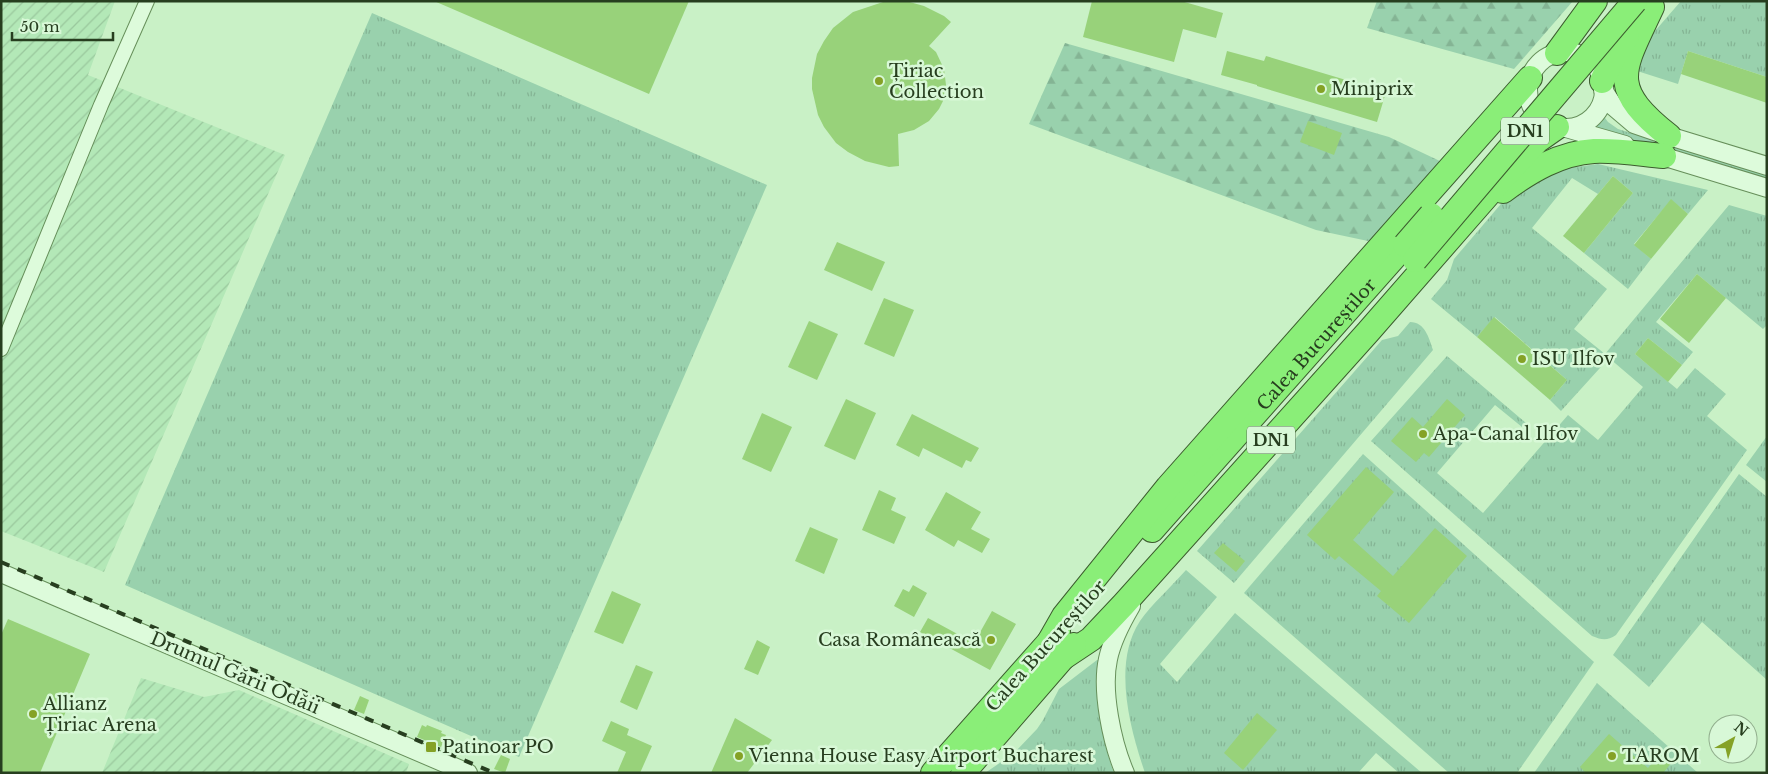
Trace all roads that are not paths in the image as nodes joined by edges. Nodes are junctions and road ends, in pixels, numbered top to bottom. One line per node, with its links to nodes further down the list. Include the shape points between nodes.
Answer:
1 (147, 1): 15 (street)
2 (1595, 1): 5 (highway, DN1)
3 (1614, 1): 16 (highway, Calea Bucureștilor / DN1, bridge)
4 (1648, 3): 7 (highway, DN1, via 1616,52); 9 (highway, via 1625,73 1638,109); 16 (highway, Calea Bucureștilor / DN1, bridge, via 1415,260)
5 (1556, 53): 6 (street, DN1, via 1538,64); 7 (street, via 1574,53 1586,58 1596,68)
6 (1530, 78): 8 (street, DN1, via 1529,99 1534,110 1545,122); 13 (highway, DN1)
7 (1603, 86): 8 (street, DN1, via 1602,100 1588,121 1579,126); 9 (street, via 1614,107)
8 (1560, 127): 9 (street); 12 (highway, DN1, via 1529,149)
9 (1667, 146): 10 (street); 11 (street); 12 (highway, via 1580,152 1563,157 1526,175)
10 (1767, 166)
11 (1767, 188)
12 (1469, 215): 14 (highway, DN1)
13 (1399, 224): 14 (highway, via 1410,220 1422,222 1431,229 1438,246); 19 (highway, DN1, via 1168,487 1064,616)
14 (1436, 255): 17 (highway, DN1)
15 (1, 349)
16 (1213, 475): 19 (highway, Calea Bucureștilor / DN1)
17 (1176, 546): 19 (highway, DN1, via 1091,639); 23 (street, via 1134,602 1113,639 1107,661 1106,695 1112,733)
18 (1, 573): 20 (street, Drumul Gării Odăii)
19 (1056, 650): 21 (highway, Calea Bucureștilor / DN1); 22 (highway, Calea Bucureștilor / DN1)
20 (468, 773)
21 (933, 773)
22 (964, 773)
23 (1125, 773)

